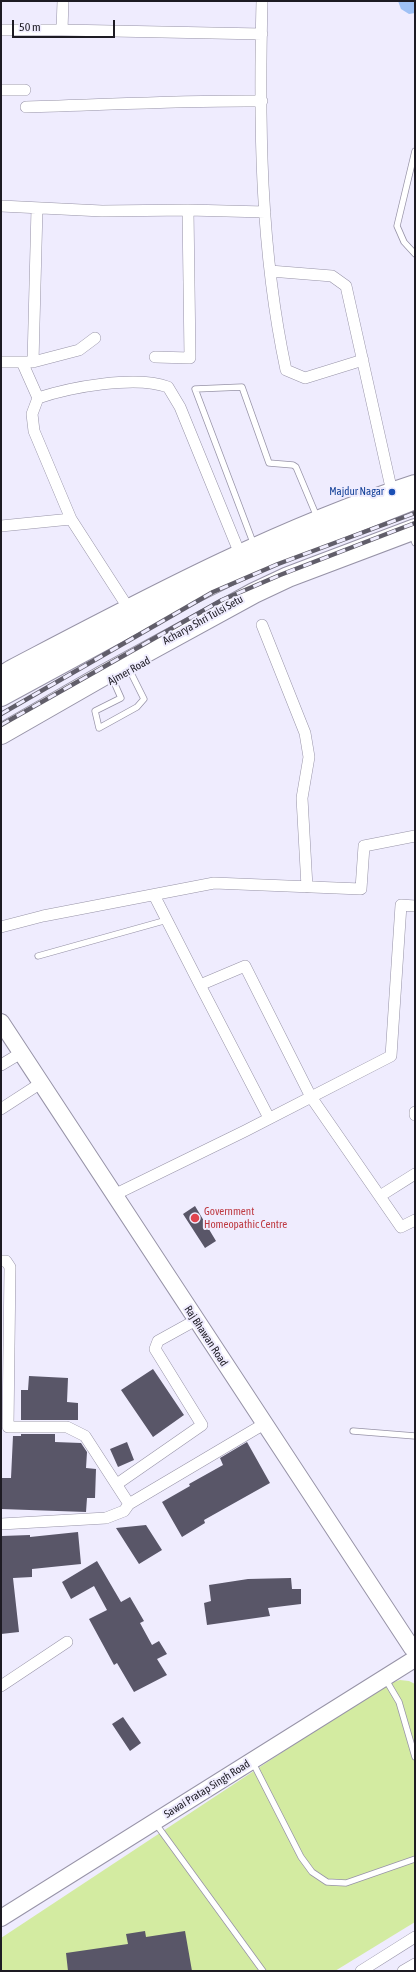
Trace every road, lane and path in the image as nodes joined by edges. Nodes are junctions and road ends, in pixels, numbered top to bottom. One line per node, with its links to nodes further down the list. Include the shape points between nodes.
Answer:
1 (63, 1): 4 (street)
2 (262, 1): 5 (street)
3 (1, 30): 4 (street)
4 (62, 30): 5 (street)
5 (262, 34): 8 (street)
6 (1, 90): 7 (street)
7 (25, 90)
8 (262, 101): 9 (street, via 188,100); 14 (street, via 262,185)
9 (26, 107)
10 (415, 150): 15 (lane, via 397,226 404,242)
11 (1, 206): 12 (street)
12 (36, 208): 13 (street, via 102,211); 21 (street)
13 (188, 210): 14 (street); 18 (street, via 190,358)
14 (265, 212): 16 (street)
15 (415, 254)
16 (270, 271): 19 (street, via 332,276 346,286); 19 (street, via 286,370 305,378)
17 (95, 338): 21 (street, via 79,350)
18 (155, 357)
19 (363, 360): 24 (street)
20 (1, 362): 21 (street)
21 (28, 362): 22 (street)
22 (38, 398): 26 (street, via 32,414 34,431); 30 (street, via 64,390 117,383 156,382 168,386)
23 (415, 485): 24 (highway)
24 (392, 492): 27 (highway)
25 (415, 499): 35 (highway, via 258,561 152,614)
26 (71, 519): 28 (street); 31 (street)
27 (318, 520): 30 (highway); 30 (lane, via 296,467 269,463 242,386 195,389)
28 (1, 526)
29 (415, 538): 33 (highway, Ajmer Road, via 261,600); 36 (highway, Acharya Shri Tulsi Setu, via 288,577 254,592)
30 (248, 550): 31 (highway)
31 (129, 609): 34 (highway)
32 (262, 625): 39 (street, via 305,733 309,757 302,798)
33 (122, 675): 33 (lane, via 144,699 137,707 99,728 95,711 121,698); 37 (highway, Ajmer Road)
34 (1, 677)
35 (1, 696)
36 (1, 734)
37 (1, 744)
38 (415, 836): 39 (street, via 364,846 360,889)
39 (307, 887): 40 (street, via 214,883)
40 (154, 895): 42 (street); 43 (street, via 43,916)
41 (415, 906): 50 (street, via 401,905 390,1056)
42 (167, 920): 44 (lane); 45 (street)
43 (1, 927)
44 (38, 956)
45 (200, 985): 50 (street, via 245,966); 52 (street)
46 (1, 1022): 47 (street, Raj Bhawan Road)
47 (21, 1053): 48 (street); 49 (street, Raj Bhawan Road)
48 (1, 1064)
49 (41, 1083): 51 (street); 54 (street, Raj Bhawan Road)
50 (311, 1097): 52 (street); 55 (street)
51 (1, 1109)
52 (269, 1118): 54 (street)
53 (415, 1174): 55 (street)
54 (114, 1195): 58 (street, Raj Bhawan Road)
55 (380, 1196): 56 (street, via 401,1227)
56 (415, 1220)
57 (1, 1261): 60 (street, via 6,1261 10,1268)
58 (196, 1320): 59 (street, Raj Bhawan Road); 63 (street, via 158,1341 155,1349 202,1425)
59 (264, 1424): 64 (street); 67 (street, Raj Bhawan Road)
60 (5, 1427): 63 (street, via 67,1427 85,1436)
61 (353, 1431): 62 (lane)
62 (415, 1436)
63 (117, 1484): 64 (street)
64 (129, 1504): 65 (street, via 124,1511 106,1518)
65 (1, 1524)
66 (67, 1642): 69 (street)
67 (414, 1654): 68 (street, Sawai Pratap Singh Road)
68 (385, 1678): 70 (lane, via 399,1702); 71 (street, Sawai Pratap Singh Road)
69 (1, 1686)
70 (415, 1757)
71 (252, 1761): 72 (street, Sawai Pratap Singh Road); 73 (lane, via 302,1856 312,1872 327,1882 346,1883)
72 (155, 1822): 74 (street, Sawai Pratap Singh Road); 77 (lane)
73 (415, 1859)
74 (1, 1918)
75 (415, 1937): 78 (street)
76 (415, 1964): 79 (street)
77 (263, 1971)
78 (361, 1971)
79 (402, 1971)

